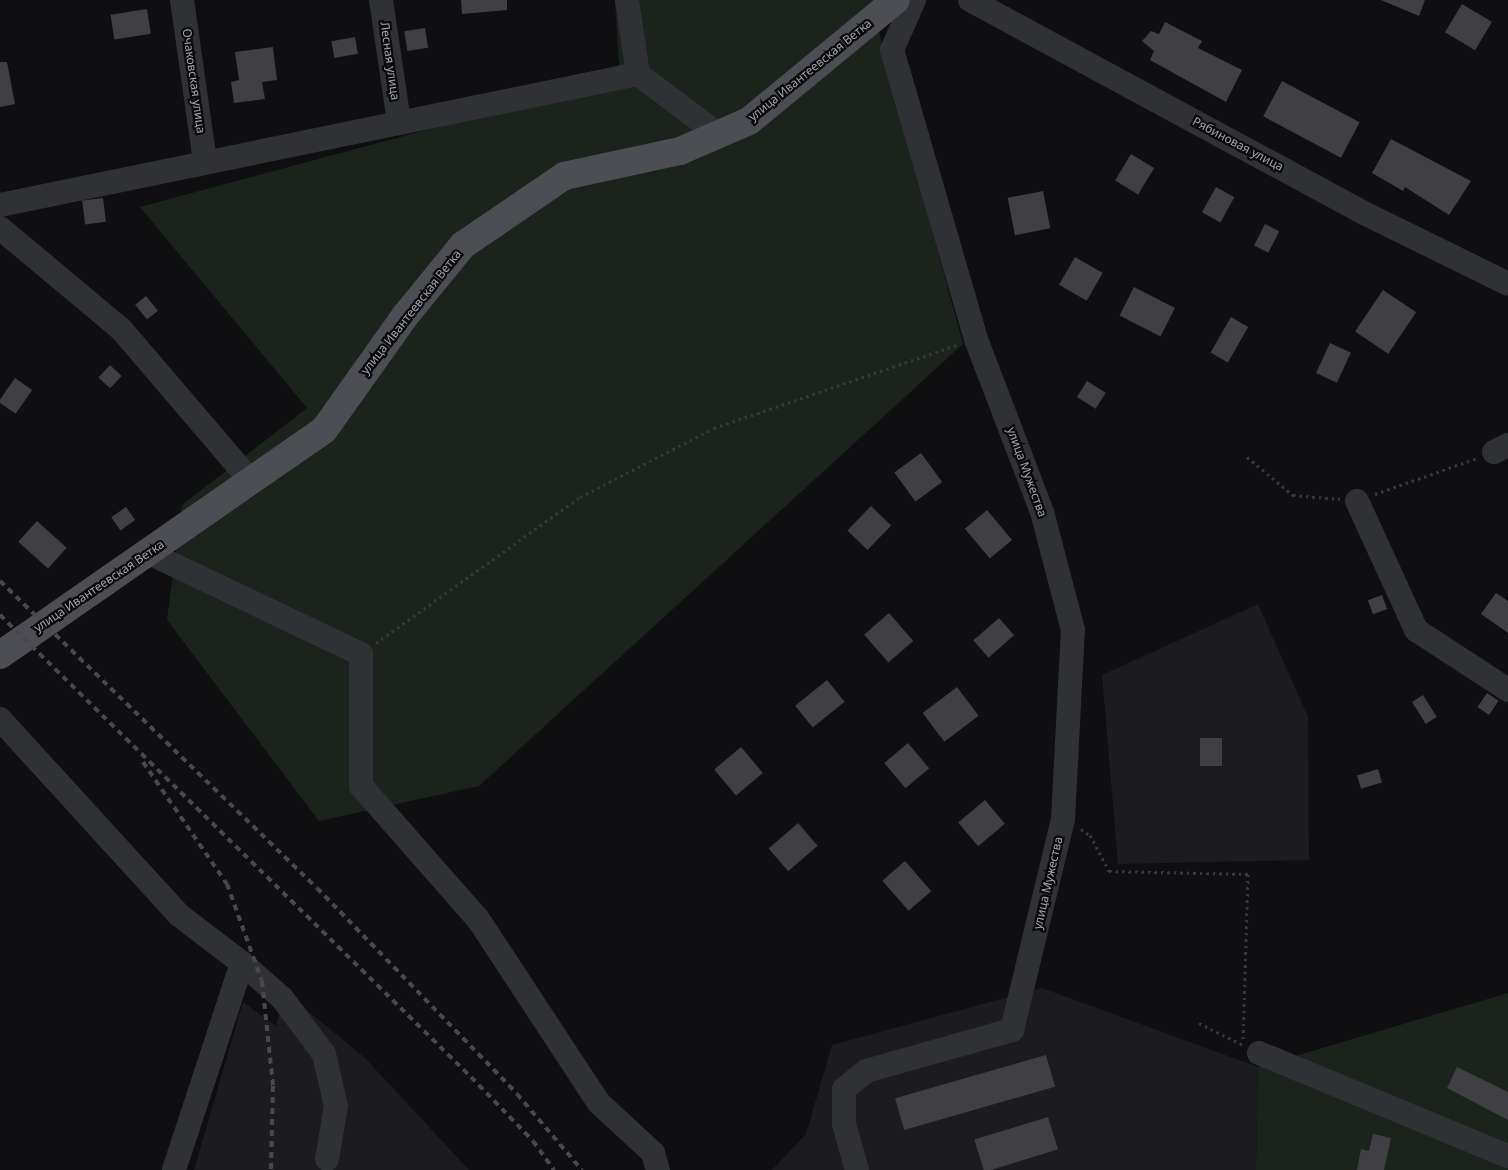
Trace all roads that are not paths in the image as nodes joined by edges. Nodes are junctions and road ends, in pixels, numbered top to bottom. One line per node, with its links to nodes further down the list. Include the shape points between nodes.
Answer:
1 (182, 0): 10 (street, Очаковская улица)
2 (381, 0): 8 (street, Лесная улица)
3 (627, 0): 7 (street)
4 (896, 0): 9 (main road, улица Ивантеевская Ветка, via 749,121)
5 (914, 0): 26 (street, улица Мужества, via 892,50 976,339 1042,512 1073,630 1063,819 1012,1030 866,1071 844,1090 844,1124)
6 (970, 0): 13 (street, Рябиновая улица, via 1366,214)
7 (638, 74): 8 (street); 9 (street)
8 (399, 122): 10 (street)
9 (718, 134): 14 (main road, улица Ивантеевская Ветка, via 680,150 564,176 463,245 405,316 324,430)
10 (205, 161): 11 (street, via 1,202)
11 (0, 205)
12 (0, 228): 14 (street, via 121,329)
13 (1508, 284)
14 (250, 480): 16 (main road, улица Ивантеевская Ветка)
15 (1357, 501): 18 (street, via 1416,630)
16 (149, 554): 17 (main road, улица Ивантеевская Ветка); 25 (street, via 361,654 361,786 478,919 599,1103 653,1153)
17 (4, 652)
18 (1508, 690)
19 (0, 719): 20 (street, via 179,915)
20 (242, 963): 23 (street, via 282,998 324,1054 336,1106); 24 (street)
21 (1251, 1049): 22 (street)
22 (1508, 1156)
23 (327, 1159)
24 (174, 1170)
25 (658, 1170)
26 (857, 1170)

